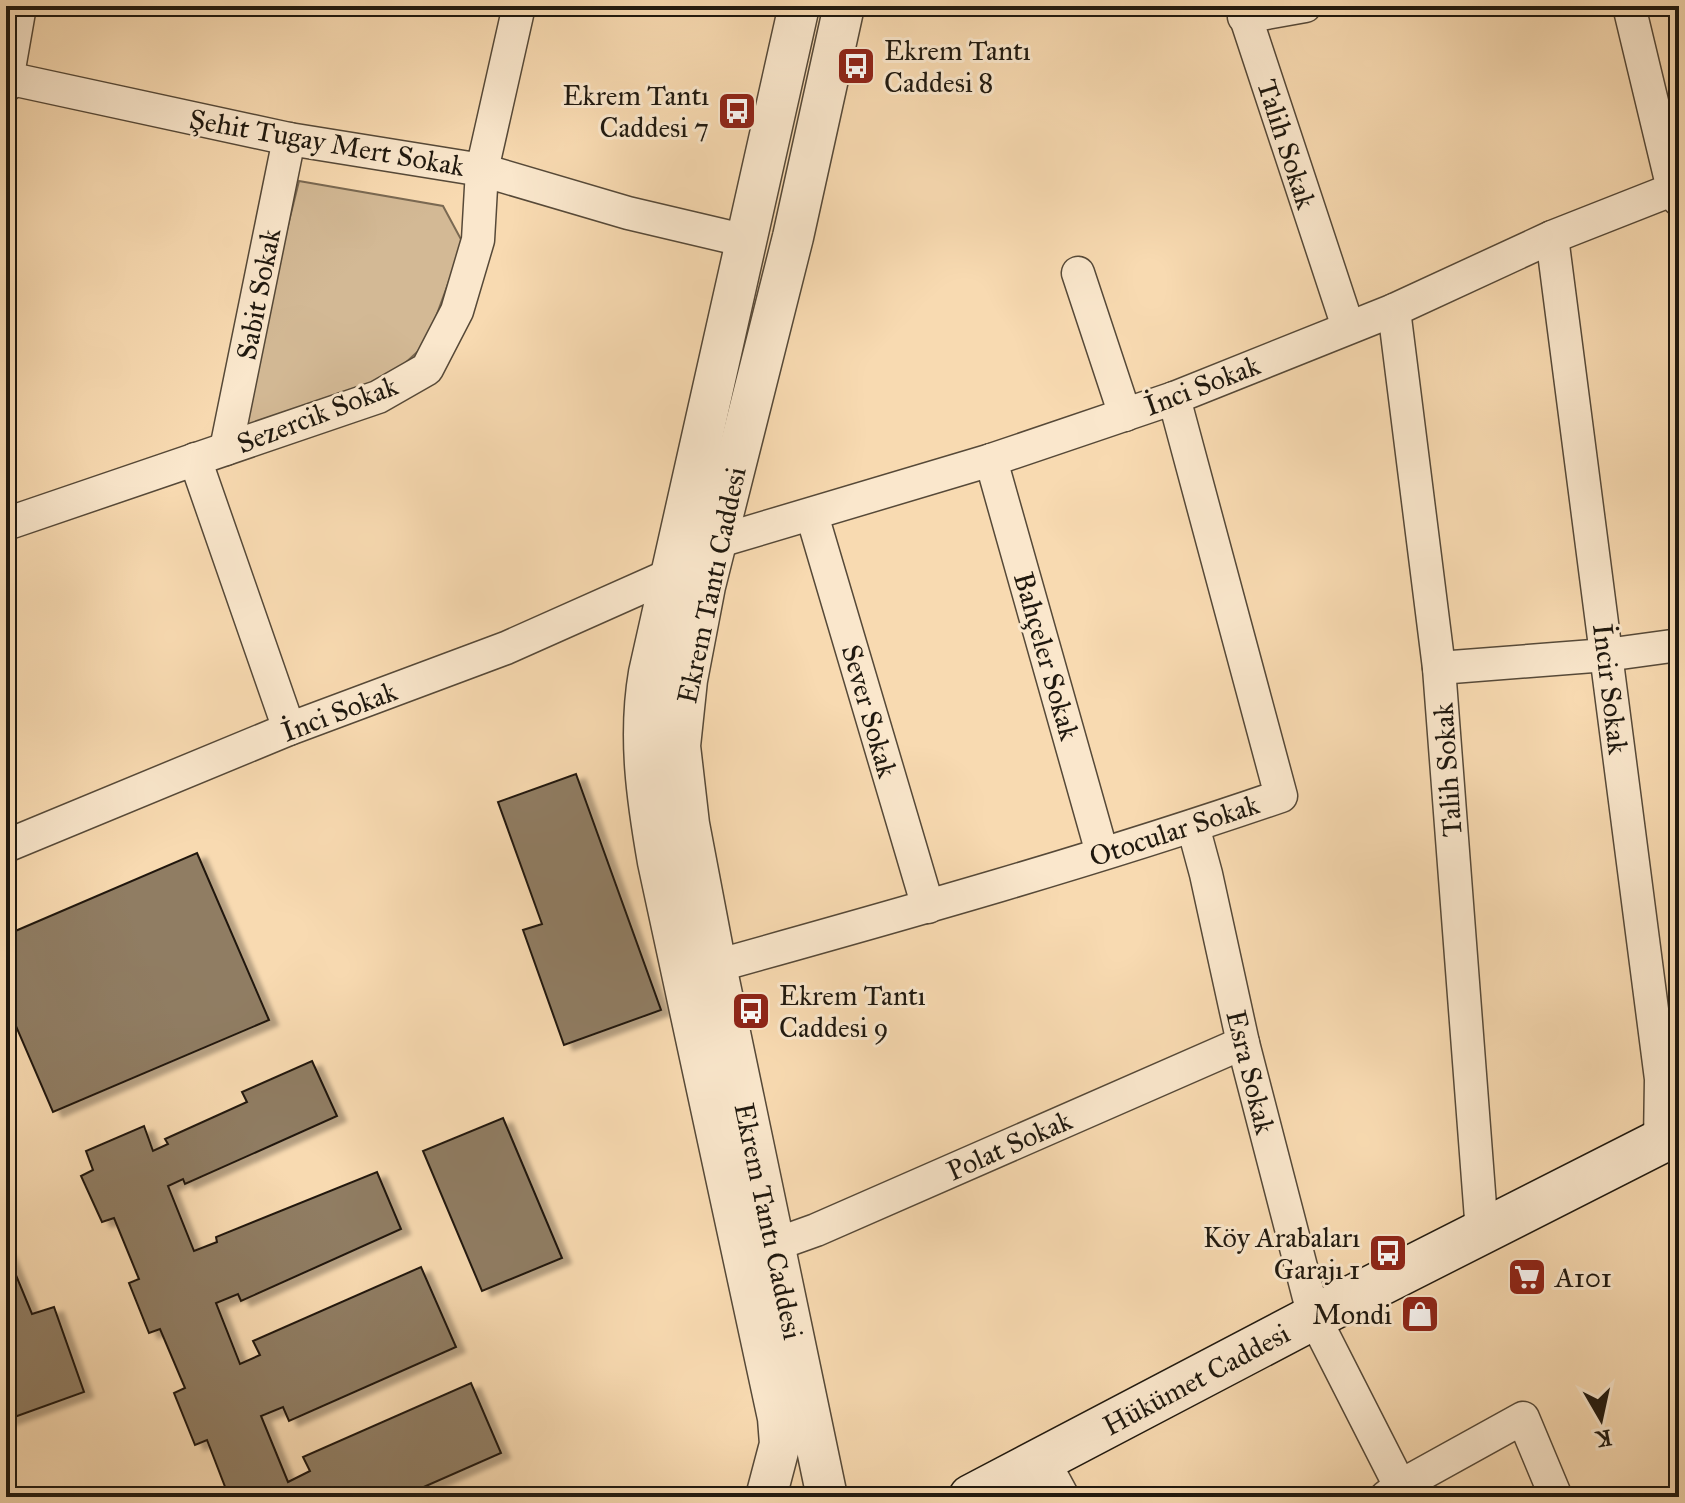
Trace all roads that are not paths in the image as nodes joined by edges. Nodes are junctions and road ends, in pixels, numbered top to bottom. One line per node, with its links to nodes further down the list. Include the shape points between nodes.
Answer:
1 (20, 6): 8 (street)
2 (519, 6): 10 (street, Şehit Tugay Mert Sokak)
3 (799, 6): 13 (street, Ekrem Tantı Caddesi)
4 (844, 6): 24 (street, Ekrem Tantı Caddesi, via 793,237)
5 (1305, 6): 7 (street)
6 (1629, 6): 11 (street)
7 (1243, 12): 16 (street, Talih Sokak)
8 (7, 82): 9 (street, Şehit Tugay Mert Sokak)
9 (289, 139): 10 (street, Şehit Tugay Mert Sokak); 19 (street, Sabit Sokak)
10 (482, 170): 13 (street); 19 (street, Sezercik Sokak, via 478,240 457,311 427,369 378,397)
11 (1677, 192): 12 (street, İnci Sokak)
12 (1552, 237): 15 (street, İnci Sokak); 27 (street, İncir Sokak)
13 (747, 241): 24 (street, Ekrem Tantı Caddesi)
14 (1078, 273): 18 (street)
15 (1394, 310): 16 (street, İnci Sokak); 28 (street, Talih Sokak)
16 (1348, 327): 17 (street, İnci Sokak)
17 (1174, 398): 18 (street, İnci Sokak); 30 (street, Otocular Sokak, via 1281,796)
18 (1125, 415): 21 (street, İnci Sokak)
19 (226, 449): 20 (street, Sezercik Sokak)
20 (195, 459): 23 (street, Sezercik Sokak); 29 (street)
21 (991, 460): 22 (street, İnci Sokak); 32 (street, Bahçeler Sokak)
22 (812, 515): 24 (street, İnci Sokak); 33 (street, Sever Sokak)
23 (6, 524)
24 (699, 537): 25 (street, Ekrem Tantı Caddesi)
25 (688, 580): 29 (street, İnci Sokak); 34 (street, Ekrem Tantı Caddesi, via 680,746)
26 (1678, 648): 27 (street)
27 (1606, 655): 28 (street); 36 (street, İncir Sokak)
28 (1439, 668): 37 (street, Talih Sokak)
29 (289, 729): 31 (street, İnci Sokak)
30 (1193, 826): 32 (street, Otocular Sokak); 35 (street, Esra Sokak)
31 (6, 846)
32 (1102, 853): 33 (street, Otocular Sokak)
33 (928, 907): 34 (street, Otocular Sokak)
34 (699, 970): 38 (street, Ekrem Tantı Caddesi)
35 (1243, 1043): 38 (street, Polat Sokak, via 816,1230); 39 (street, Esra Sokak)
36 (1669, 1137): 37 (main road, Hükümet Caddesi)
37 (1482, 1232): 39 (main road, Hükümet Caddesi)
38 (758, 1248): 42 (street, Ekrem Tantı Caddesi, via 780,1444); 43 (street, Ekrem Tantı Caddesi)
39 (1314, 1317): 40 (main road, Hükümet Caddesi); 41 (street, Esra Sokak)
40 (1053, 1479): 44 (main road, Hükümet Caddesi)
41 (1393, 1492): 45 (street, via 1523,1418)
42 (766, 1497)
43 (827, 1497)
44 (971, 1497)
45 (1556, 1497)

